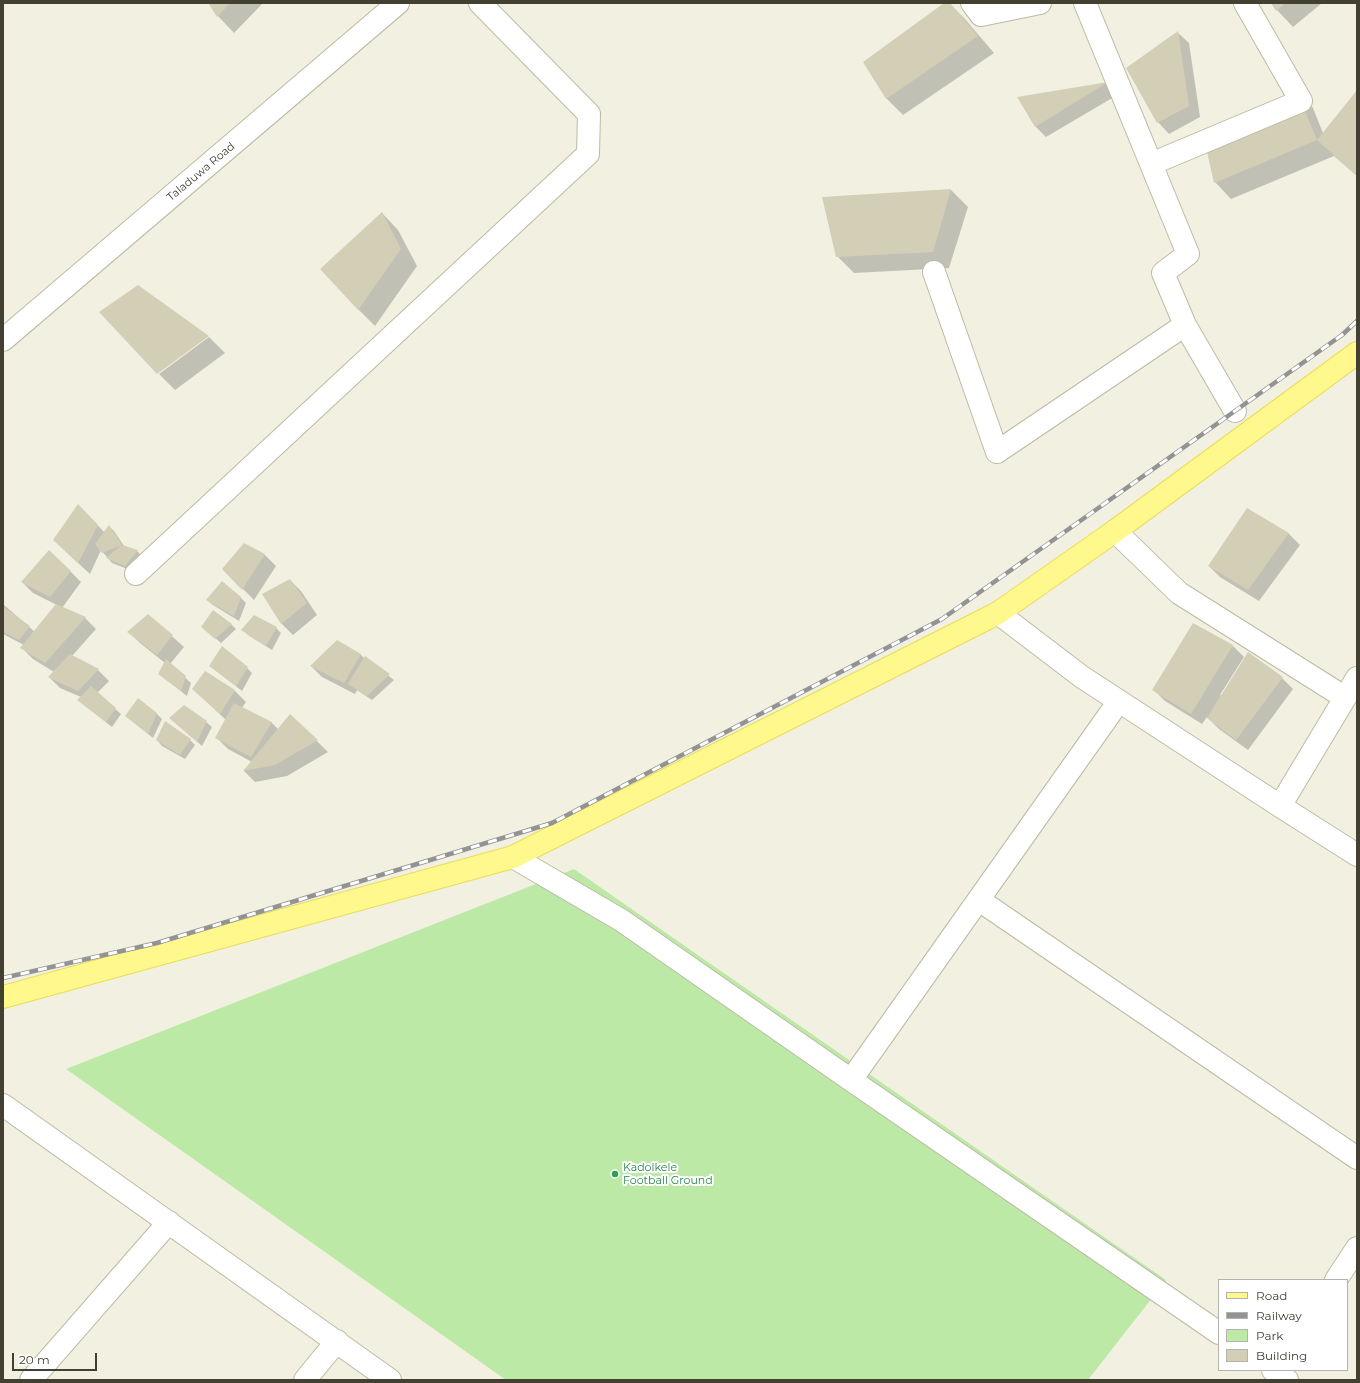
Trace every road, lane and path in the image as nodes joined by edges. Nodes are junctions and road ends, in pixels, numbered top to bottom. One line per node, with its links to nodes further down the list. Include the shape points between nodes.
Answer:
1 (398, 3): 10 (street, Taladuwa Road)
2 (480, 3): 14 (street, via 589,114 588,154)
3 (972, 3): 4 (street, via 981,15)
4 (1040, 3)
5 (1085, 3): 7 (street)
6 (1245, 3): 7 (street, via 1301,101)
7 (1151, 164): 9 (street, via 1188,254 1163,273)
8 (934, 272): 9 (street, via 997,452)
9 (1184, 325): 12 (street)
10 (3, 340)
11 (1357, 353): 13 (main road)
12 (1235, 411)
13 (1115, 531): 15 (main road); 17 (street, via 1179,593)
14 (136, 574)
15 (998, 613): 18 (street, via 1082,677); 21 (main road)
16 (1357, 678): 17 (street)
17 (1344, 697): 19 (street)
18 (1119, 701): 19 (street); 22 (street)
19 (1280, 806): 20 (street)
20 (1357, 855)
21 (513, 857): 23 (main road); 24 (street, via 621,920)
22 (979, 900): 24 (street); 26 (street)
23 (3, 997)
24 (851, 1080): 30 (street)
25 (3, 1104): 27 (street)
26 (1357, 1158)
27 (169, 1222): 31 (street); 32 (street)
28 (1357, 1248): 29 (street)
29 (1337, 1279)
30 (1218, 1332)
31 (336, 1341): 33 (street); 34 (street)
32 (31, 1380)
33 (305, 1380)
34 (390, 1380)

